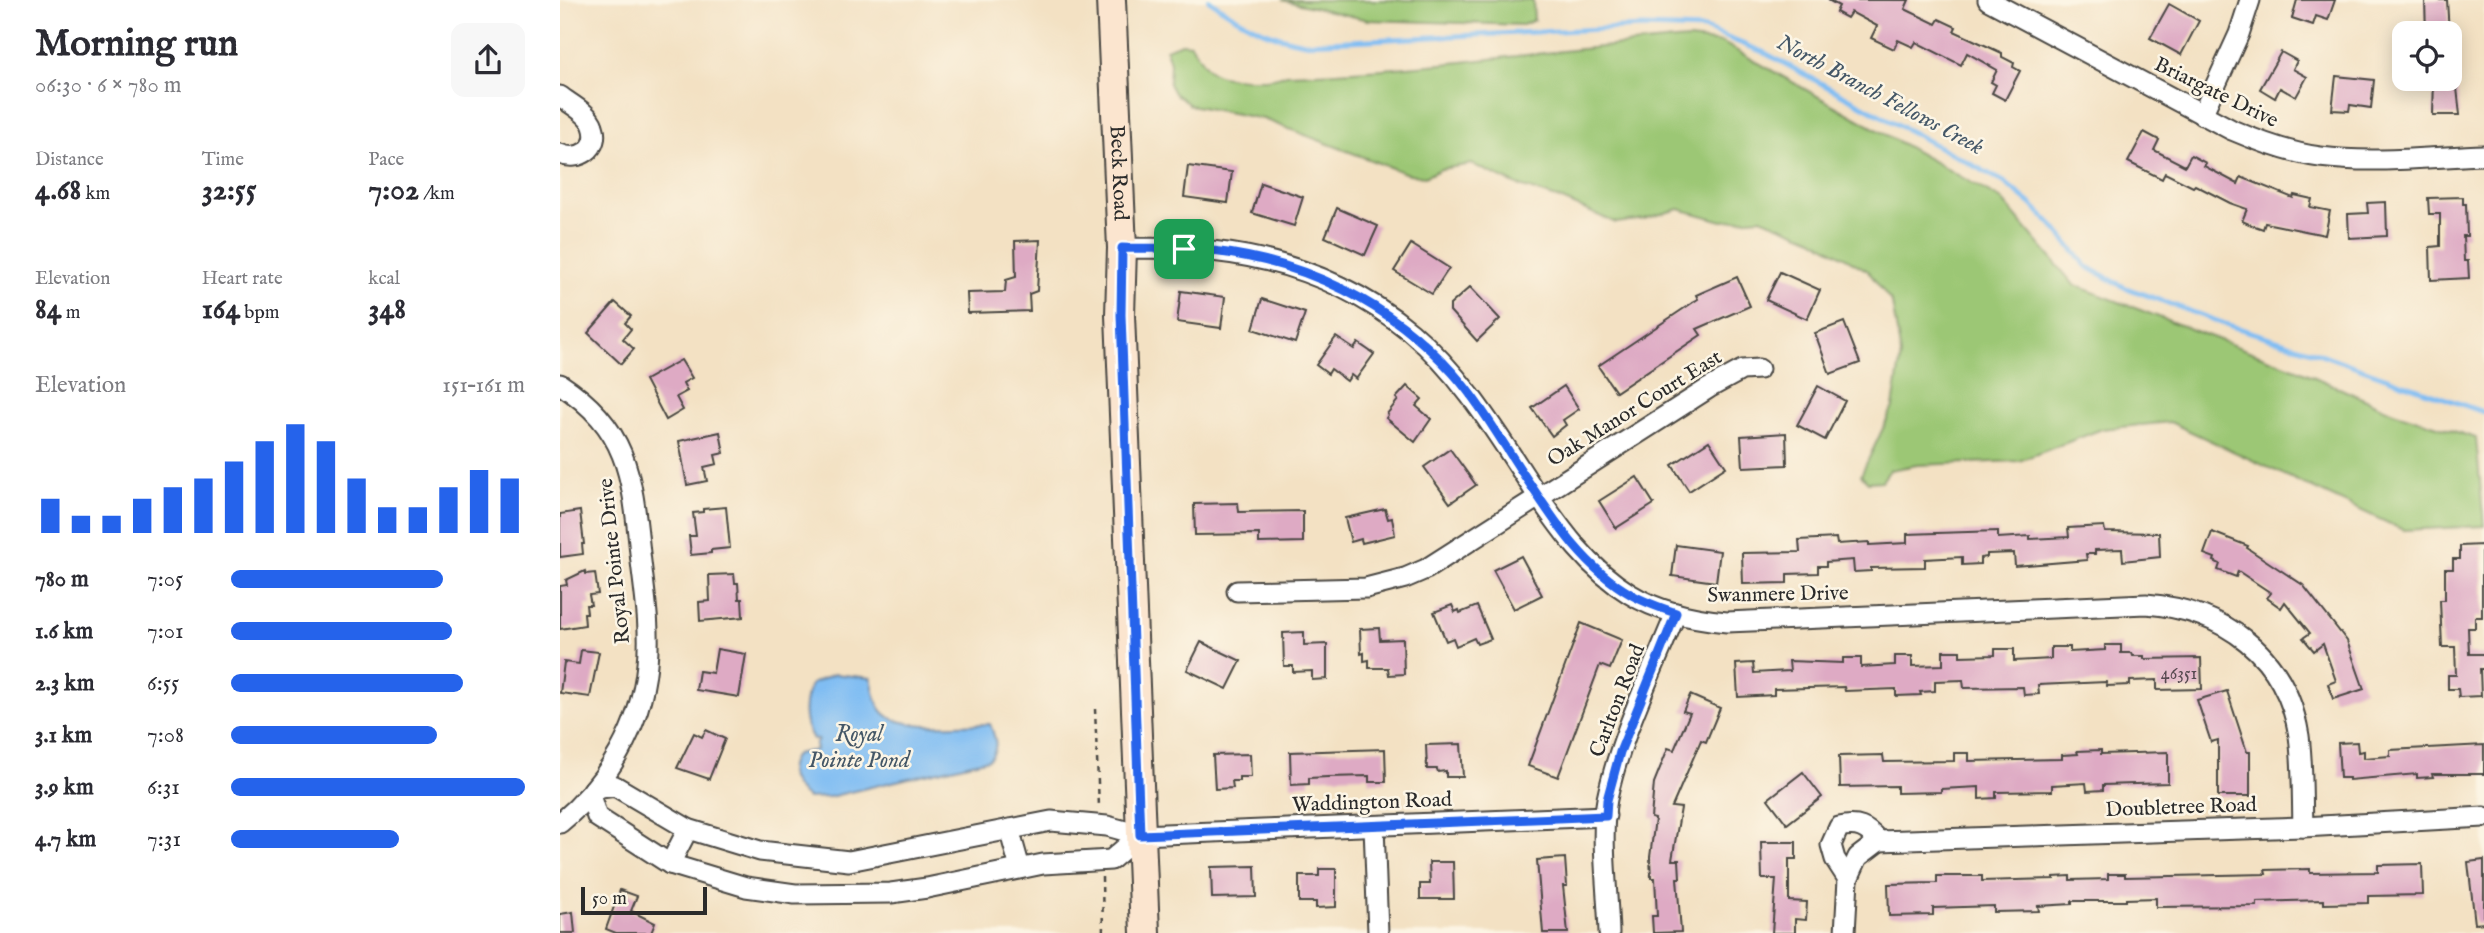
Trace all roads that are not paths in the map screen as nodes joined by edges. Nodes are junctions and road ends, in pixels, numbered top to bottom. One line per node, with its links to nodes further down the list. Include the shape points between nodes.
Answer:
1 (1111, 0): 8 (main road, Beck Road)
2 (2250, 0): 5 (street)
3 (1995, 2): 5 (street, Briargate Drive)
4 (560, 96): 6 (street, via 587,117 594,132 590,149 583,155)
5 (2202, 115): 7 (street, Briargate Drive, via 2260,142 2321,157)
6 (560, 154)
7 (2484, 155)
8 (1122, 248): 11 (street, Swanmere Drive, via 1211,250 1246,256 1312,274 1364,299 1411,332 1454,374); 25 (main road, Beck Road)
9 (1759, 369): 11 (street, Oak Manor Court East, via 1742,370 1709,388)
10 (560, 384): 14 (street, Royal Pointe Drive, via 595,411 610,430 629,470 635,497 648,662 634,721)
11 (1538, 496): 12 (street, Oak Manor Court East, via 1405,578 1366,588); 13 (street, Swanmere Drive, via 1571,544 1600,572 1633,596)
12 (1237, 591)
13 (1676, 613): 17 (street, Carlton Road, via 1620,752); 22 (street, Swanmere Drive, via 1727,622 2146,604 2194,612 2247,641 2284,689 2299,737)
14 (615, 762): 15 (street, Royal Pointe Drive); 16 (street, via 615,777)
15 (594, 789): 16 (street); 18 (street, via 591,798); 20 (street, Royal Pointe Drive)
16 (622, 789): 23 (street, Waddington Road)
17 (1606, 816): 21 (street, Waddington Road); 32 (street, Carlton Road)
18 (597, 817): 20 (street, via 577,812); 27 (street)
19 (2484, 817): 22 (street, Doubletree Road)
20 (565, 819)
21 (1374, 826): 25 (street, Waddington Road); 31 (street)
22 (2303, 827): 26 (street, Doubletree Road)
23 (688, 829): 24 (street, Waddington Road, via 760,851 849,861); 27 (street)
24 (1009, 829): 25 (street, Waddington Road, via 1051,821 1107,825); 28 (street)
25 (1140, 835): 28 (street, via 1111,860); 30 (main road, Beck Road)
26 (1879, 841): 29 (street, via 1858,857); 29 (street, via 1867,828 1855,824 1839,827 1831,845)
27 (670, 864): 28 (street, via 746,887 842,895 891,894)
28 (1020, 868)
29 (1848, 879): 33 (street)
30 (1145, 933)
31 (1378, 933)
32 (1609, 933)
33 (1845, 933)

